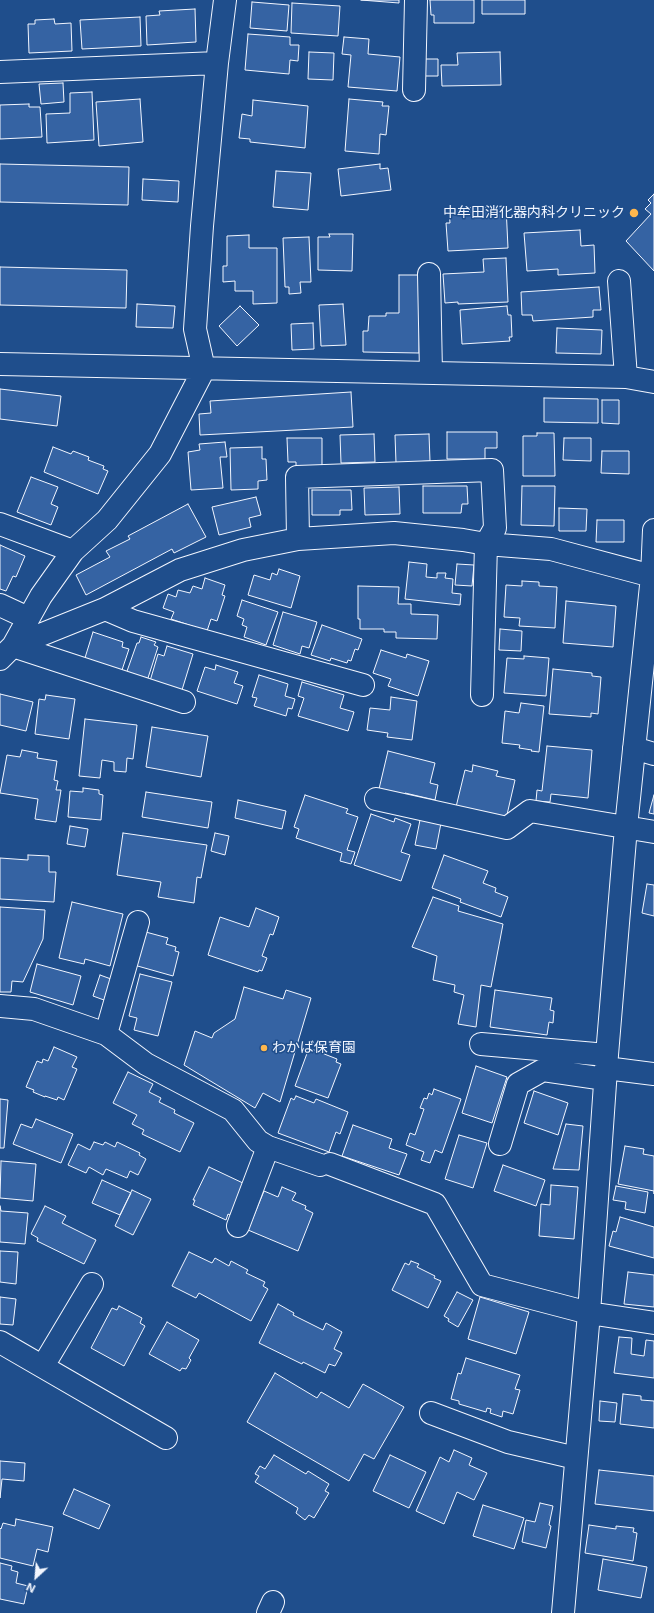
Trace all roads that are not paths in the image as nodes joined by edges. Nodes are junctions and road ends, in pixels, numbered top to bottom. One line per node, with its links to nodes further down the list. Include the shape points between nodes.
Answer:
1 (225, 0): 3 (street)
2 (416, 0): 5 (street)
3 (217, 63): 4 (street); 9 (street, via 195,329)
4 (0, 72)
5 (414, 90)
6 (429, 274): 10 (street)
7 (619, 281): 11 (street)
8 (0, 364): 9 (street)
9 (204, 369): 10 (street); 17 (street, via 160,454 107,520)
10 (431, 373): 11 (street)
11 (626, 377): 12 (street)
12 (654, 382)
13 (0, 524): 17 (street)
14 (654, 530): 18 (street)
15 (298, 539): 16 (street, via 394,533); 16 (street, via 296,477 492,470 494,528); 21 (street, via 243,550 180,570)
16 (486, 544): 19 (street, via 551,549); 25 (street)
17 (73, 551): 22 (street)
18 (653, 551): 19 (street)
19 (652, 576): 27 (street)
20 (0, 605): 22 (street)
21 (105, 609): 23 (street); 24 (street, via 133,621)
22 (28, 618): 23 (street)
23 (6, 652): 26 (street)
24 (363, 685)
25 (482, 695)
26 (184, 702)
27 (644, 751): 29 (street)
28 (376, 799): 29 (street, via 507,828 530,811)
29 (626, 827): 30 (street); 35 (street)
30 (654, 832)
31 (138, 922): 33 (street)
32 (0, 1006): 33 (street, via 34,1009)
33 (106, 1034): 38 (street, via 146,1064 233,1110 258,1141)
34 (481, 1044): 35 (street)
35 (606, 1067): 36 (street); 37 (street, via 543,1070 518,1084); 41 (street)
36 (654, 1074)
37 (500, 1144)
38 (268, 1147): 39 (street); 41 (street, via 435,1204 482,1285)
39 (238, 1226)
40 (92, 1284): 44 (street)
41 (589, 1313): 42 (street); 47 (street)
42 (654, 1323)
43 (0, 1342): 44 (street)
44 (42, 1366): 46 (street)
45 (431, 1413): 47 (street, via 508,1442)
46 (166, 1438)
47 (576, 1458): 48 (street)
48 (563, 1613)

